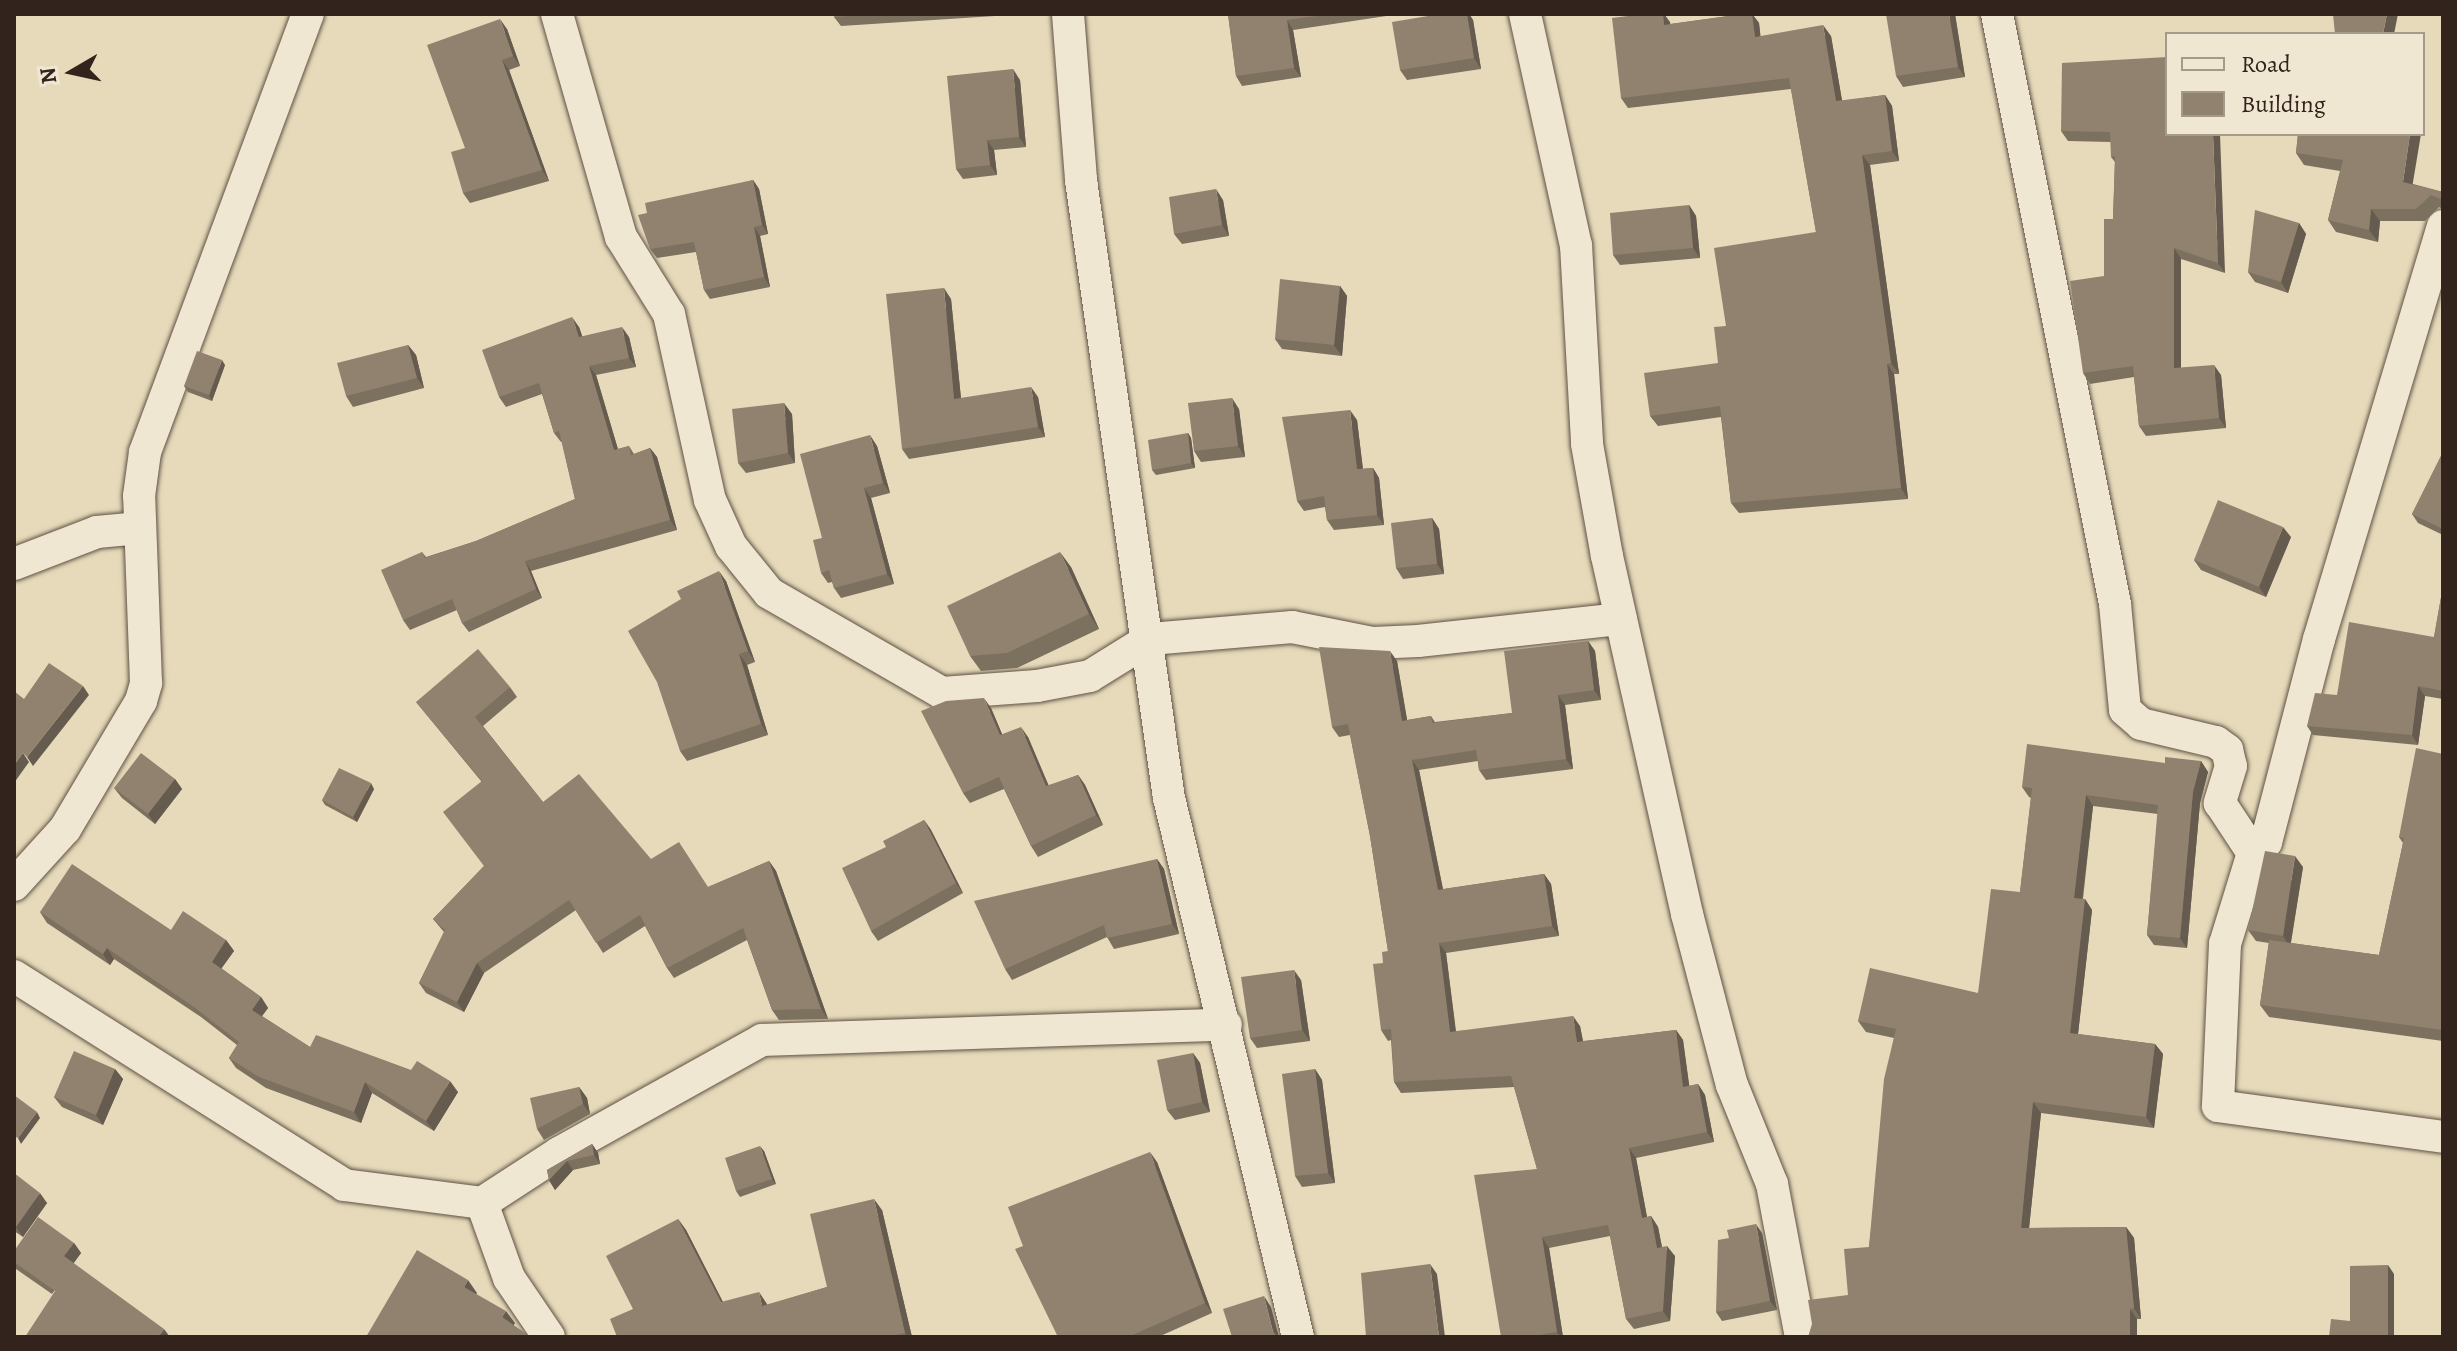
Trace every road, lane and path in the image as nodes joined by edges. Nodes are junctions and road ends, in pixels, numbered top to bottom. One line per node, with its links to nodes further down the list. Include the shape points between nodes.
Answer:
1 (308, 14): 7 (street, via 145,452)
2 (557, 14): 10 (street, via 621,237 669,314 710,500 731,546 769,593 942,693 1090,676)
3 (1068, 14): 10 (street, via 1081,180)
4 (1525, 14): 9 (street, via 1576,245 1587,444)
5 (1997, 14): 11 (street, via 2115,604 2125,710 2141,724 2216,742 2227,750 2231,766 2220,803)
6 (2443, 226): 11 (street, via 2319,639 2266,842)
7 (140, 528): 8 (street, via 97,532); 12 (street, via 146,683 141,701 65,829)
8 (14, 564)
9 (1621, 619): 10 (street, via 1373,643 1292,627); 19 (street, via 1732,1085 1772,1184)
10 (1150, 639): 14 (street, via 1169,798)
11 (2253, 853): 15 (street, via 2225,944 2218,1106)
12 (14, 885)
13 (14, 976): 16 (street, via 344,1185)
14 (1226, 1025): 16 (street, via 762,1040 559,1153); 18 (street)
15 (2443, 1137)
16 (482, 1203): 17 (street, via 509,1278)
17 (549, 1337)
18 (1298, 1337)
19 (1801, 1337)

